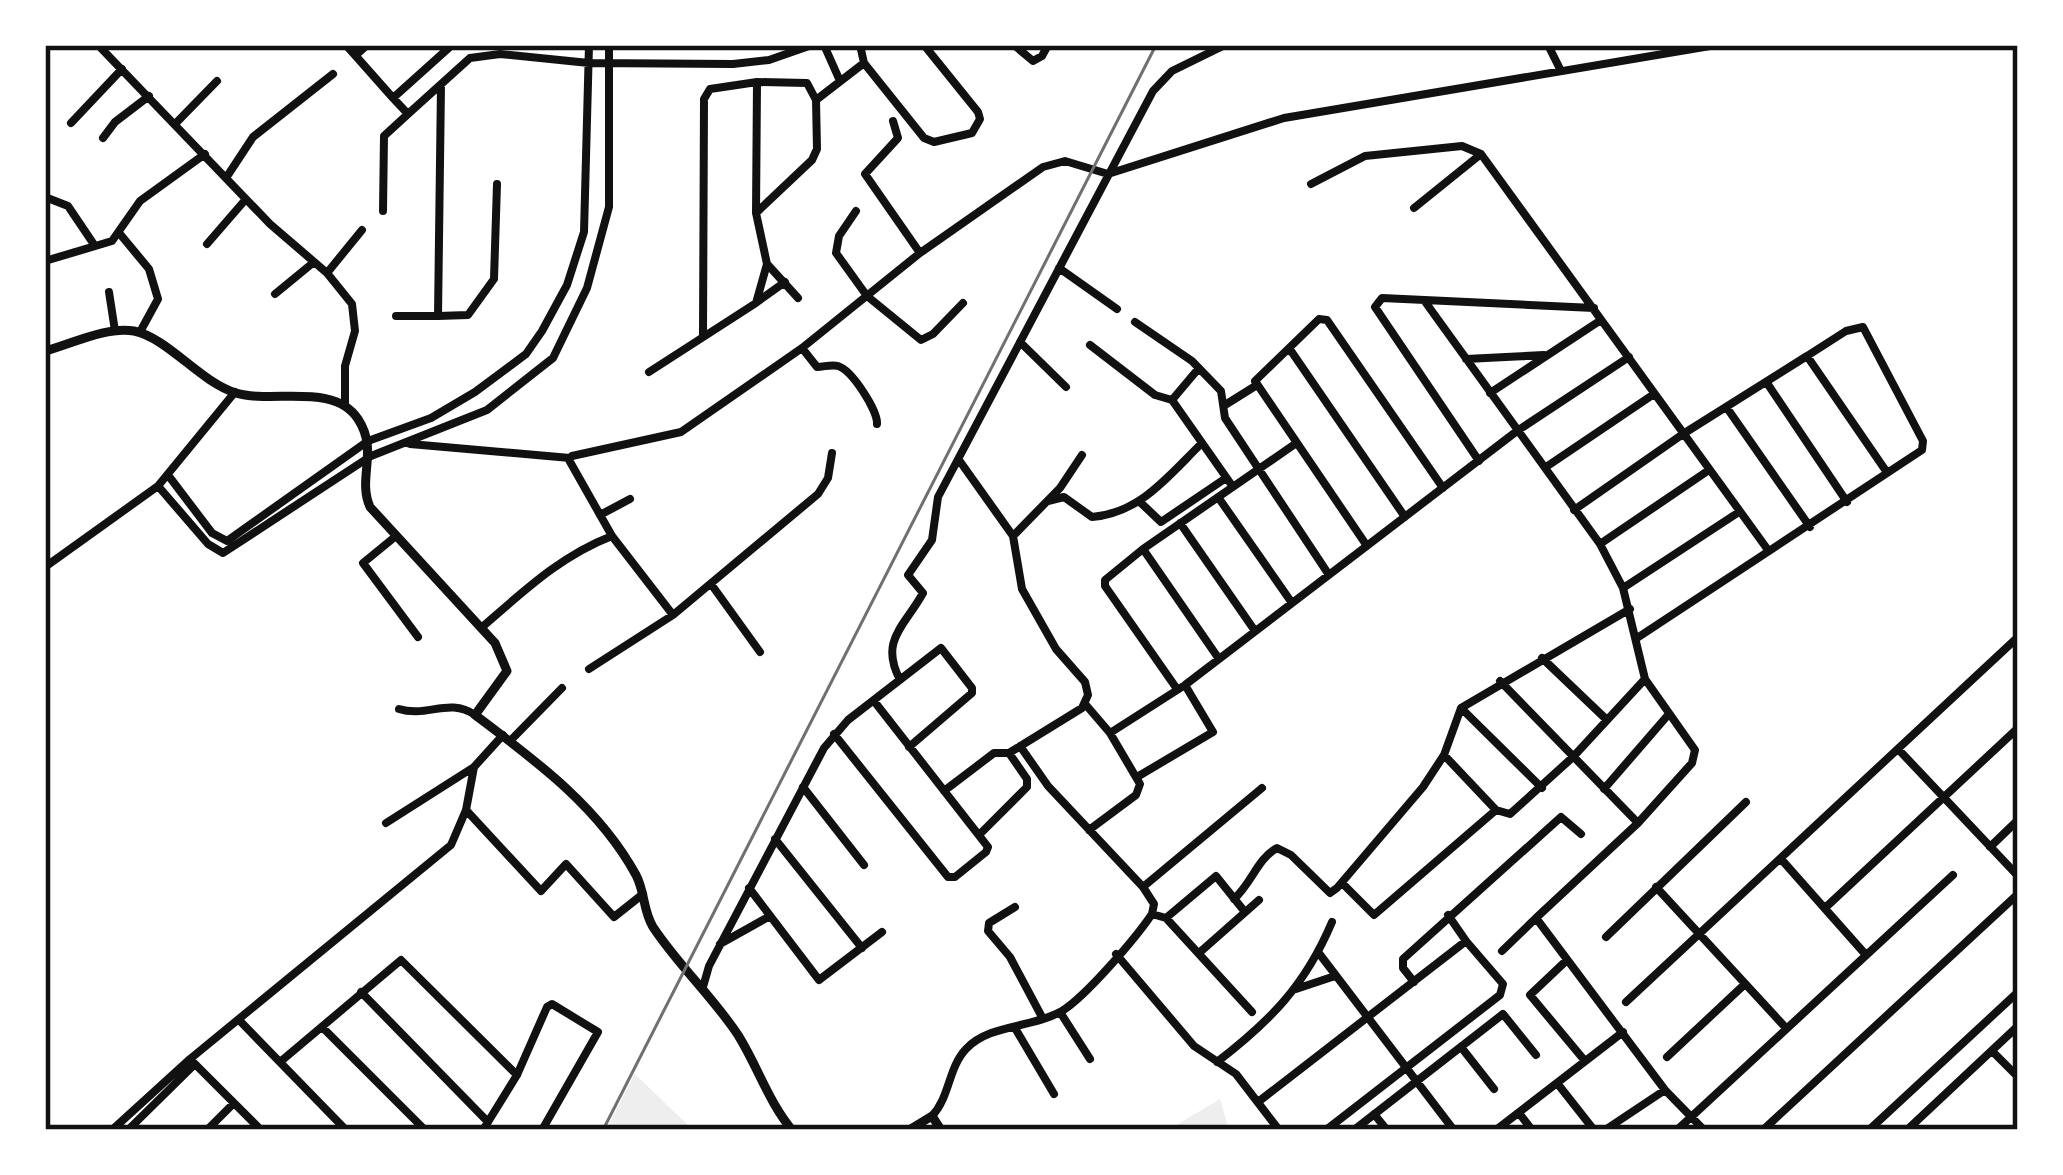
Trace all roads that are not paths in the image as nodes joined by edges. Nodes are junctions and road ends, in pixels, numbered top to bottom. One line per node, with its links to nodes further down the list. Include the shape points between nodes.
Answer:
1 (98, 45): 21 (street)
2 (346, 45): 17 (street)
3 (368, 45): 17 (street)
4 (452, 45): 29 (street)
5 (589, 45): 18 (street)
6 (609, 45): 19 (street)
7 (812, 45): 19 (street, via 733,64)
8 (824, 45): 25 (street)
9 (860, 45): 20 (street)
10 (924, 45): 20 (street, via 978,112 972,133 924,138)
11 (1014, 45): 12 (street, via 1033,61)
12 (1048, 45)
13 (1225, 45): 38 (street, via 1161,80)
14 (1548, 45): 22 (street)
15 (1716, 45): 22 (street)
16 (500, 50): 18 (street); 27 (street, via 470,58)
17 (356, 56): 29 (street)
18 (589, 63): 19 (street); 84 (street, via 584,232 568,285)
19 (609, 63): 88 (street, via 609,207 596,260 553,358)
20 (864, 63): 25 (street)
21 (122, 69): 28 (street); 33 (street)
22 (1561, 71): 38 (street, via 1284,118)
23 (333, 74): 39 (street, via 253,137)
24 (218, 81): 34 (street)
25 (840, 81): 30 (street)
26 (758, 82): 30 (street, via 807,83); 47 (street); 74 (street, via 710,89 704,99)
27 (441, 84): 31 (street); 69 (street)
28 (149, 96): 34 (street); 35 (street)
29 (393, 98): 31 (street)
30 (816, 100): 47 (street, via 818,149)
31 (408, 114): 45 (street, via 383,136)
32 (893, 121): 52 (street, via 898,138 866,174)
33 (71, 123)
34 (176, 123): 36 (street)
35 (103, 138)
36 (205, 154): 39 (street); 49 (street, via 140,201)
37 (1481, 154): 41 (street, via 1462,146 1364,156); 44 (street); 66 (street)
38 (1108, 174): 52 (street, via 1065,161 1043,166); 56 (street)
39 (226, 178): 43 (street)
40 (497, 184): 69 (street, via 494,279 467,316)
41 (1311, 184)
42 (45, 197): 51 (street, via 68,206)
43 (247, 199): 50 (street); 54 (street)
44 (1414, 208)
45 (383, 211)
46 (856, 211): 61 (street, via 836,253)
47 (756, 213): 55 (street)
48 (362, 230): 57 (street)
49 (119, 234): 51 (street); 73 (street, via 155,288 157,303)
50 (207, 244)
51 (95, 246): 53 (street)
52 (920, 253): 61 (street)
53 (45, 261)
54 (314, 262): 57 (street); 60 (street)
55 (767, 264): 58 (street); 63 (street)
56 (1059, 268): 67 (street); 75 (street)
57 (327, 273): 95 (street, via 355,310)
58 (785, 282): 62 (street); 63 (street)
59 (109, 292): 72 (street)
60 (275, 294)
61 (866, 296): 64 (street, via 921,340); 77 (street)
62 (798, 298)
63 (756, 303): 74 (street)
64 (963, 303)
65 (1426, 303): 66 (street); 83 (street); 110 (street, via 1382,298 1375,305)
66 (1594, 308): 70 (street)
67 (1117, 309)
68 (396, 316): 69 (street)
69 (438, 316)
70 (1601, 320): 80 (street); 81 (street)
71 (1135, 322): 85 (street)
72 (115, 332): 73 (street); 79 (street)
73 (140, 332): 91 (street)
74 (703, 337): 86 (street)
75 (1020, 342): 90 (street); 109 (street)
76 (1090, 345): 94 (street)
77 (802, 348): 98 (street, via 817,368 844,370 877,411); 108 (street, via 681,432)
78 (1289, 348): 89 (street, via 1258,374); 119 (street, via 1326,319); 128 (street)
79 (45, 351)
80 (1546, 355): 83 (street); 92 (street)
81 (1629, 356): 93 (street); 99 (street)
82 (1807, 356): 87 (street); 114 (street); 114 (street, via 1865,329 1924,445)
83 (1466, 358): 92 (street)
84 (508, 368): 88 (street); 101 (street, via 445,411)
85 (1199, 368): 94 (street); 96 (street)
86 (649, 372)
87 (1767, 383): 97 (street); 123 (street)
88 (518, 386): 102 (street, via 487,410)
89 (1257, 386): 96 (street); 104 (street)
90 (1066, 387)
91 (235, 392): 95 (street); 115 (street)
92 (1490, 393): 99 (street)
93 (1654, 394): 100 (street); 111 (street)
94 (1172, 400): 103 (street)
95 (345, 404): 101 (street)
96 (1225, 404): 112 (street, via 1225,418)
97 (1727, 408): 100 (street); 130 (street)
98 (877, 424)
99 (1517, 431): 110 (street); 111 (street)
100 (1683, 434): 113 (street); 125 (street)
101 (368, 441): 107 (street); 134 (street)
102 (406, 443): 107 (street); 108 (street)
103 (1202, 443): 116 (street); 124 (street)
104 (1295, 444): 112 (street); 136 (street)
105 (832, 453): 142 (street, via 818,494)
106 (1082, 455): 122 (street)
107 (370, 456): 131 (street, via 365,494); 139 (street)
108 (570, 458): 127 (street)
109 (958, 459): 133 (street); 157 (street, via 935,502 932,540 908,575 923,593 892,642)
110 (1479, 460): 119 (street)
111 (1546, 467): 125 (street)
112 (1258, 470): 118 (street); 141 (street)
113 (1709, 470): 126 (street); 135 (street)
114 (1886, 471): 123 (street)
115 (168, 475): 117 (street); 134 (street)
116 (1226, 478): 118 (street); 124 (street, via 1161,522)
117 (158, 486): 139 (street); 140 (street)
118 (1233, 487): 120 (street)
119 (1443, 488): 128 (street)
120 (1218, 497): 129 (street); 144 (street)
121 (630, 499): 127 (street)
122 (1048, 502): 124 (street, via 1064,496 1092,517); 133 (street)
123 (1847, 502): 130 (street)
124 (1141, 503)
125 (1574, 510): 135 (street)
126 (1739, 512): 138 (street); 143 (street)
127 (600, 515): 132 (street)
128 (1405, 517): 136 (street)
129 (1180, 523): 137 (street); 148 (street)
130 (1810, 527): 138 (street)
131 (396, 536): 147 (street); 150 (street, via 364,564)
132 (612, 536): 146 (street); 147 (street, via 555,565)
133 (1012, 536): 162 (street, via 1022,589 1084,682)
134 (224, 541): 139 (street)
135 (1600, 544): 143 (street)
136 (1367, 546): 141 (street)
137 (1143, 549): 154 (street); 159 (street, via 1105,586)
138 (1768, 550): 151 (street)
139 (218, 553)
140 (45, 567)
141 (1329, 575): 144 (street)
142 (711, 584): 146 (street); 152 (street)
143 (1624, 588): 145 (street)
144 (1292, 603): 148 (street)
145 (1630, 609): 151 (street); 153 (street)
146 (673, 615): 155 (street)
147 (481, 628): 165 (street, via 507,668)
148 (1255, 631): 154 (street)
149 (2018, 637): 174 (street)
150 (418, 638)
151 (1637, 638): 156 (street)
152 (760, 652)
153 (1542, 658): 158 (street); 167 (street)
154 (1219, 659): 159 (street)
155 (589, 669)
156 (1645, 679): 166 (street); 167 (street)
157 (900, 680): 161 (street); 173 (street, via 940,648 972,690)
158 (1500, 681): 163 (street); 177 (street)
159 (1181, 687): 169 (street); 179 (street, via 1214,732)
160 (562, 688): 171 (street)
161 (874, 701): 170 (street); 173 (street)
162 (1086, 705): 169 (street); 172 (street)
163 (1461, 708): 176 (street); 182 (street)
164 (399, 709): 165 (street, via 459,706)
165 (475, 715): 171 (street)
166 (1668, 715): 183 (street); 191 (street, via 1694,758)
167 (1607, 720): 177 (street)
168 (2018, 728): 185 (street)
169 (1110, 733): 179 (street)
170 (834, 734): 180 (street); 194 (street, via 948,877 988,851)
171 (507, 738): 178 (street); 205 (street, via 577,797)
172 (1020, 746): 175 (street); 192 (street)
173 (909, 747): 184 (street)
174 (1898, 749): 185 (street); 197 (street)
175 (1009, 753): 184 (street, via 994,753); 194 (street, via 1027,787)
176 (1444, 755): 188 (street); 201 (street)
177 (1573, 757): 182 (street); 183 (street)
178 (474, 767): 187 (street); 190 (street)
179 (1137, 777): 192 (street, via 1136,795)
180 (803, 787): 195 (street); 198 (street)
181 (1262, 788): 202 (street)
182 (1542, 788): 188 (street, via 1510,814)
183 (1604, 789): 191 (street)
184 (944, 791): 194 (street)
185 (1945, 799): 196 (street); 210 (street)
186 (1746, 802): 203 (street)
187 (466, 810): 205 (street, via 541,891 566,864 614,917); 242 (street, via 451,845)
188 (1496, 810): 201 (street, via 1374,915)
189 (2018, 820): 196 (street)
190 (386, 823)
191 (1638, 824): 216 (street)
192 (1089, 830): 202 (street)
193 (1581, 834): 213 (street, via 1561,817)
194 (979, 835)
195 (776, 839): 204 (street); 223 (street)
196 (1990, 847): 200 (street)
197 (1781, 859): 210 (street); 219 (street)
198 (864, 865)
199 (1953, 875): 228 (street)
200 (2018, 876)
201 (1342, 883): 207 (street, via 1330,893 1277,848)
202 (1142, 886): 212 (street)
203 (1656, 887): 219 (street); 220 (street)
204 (749, 888): 214 (street); 222 (street)
205 (643, 894): 233 (street, via 650,922)
206 (2018, 894): 292 (street)
207 (1234, 899): 211 (street); 215 (street, via 1216,876)
208 (1259, 900): 211 (street)
209 (1015, 907): 240 (street, via 988,932)
210 (1825, 908): 228 (street)
211 (1245, 912): 226 (street)
212 (1152, 914): 215 (street); 227 (street)
213 (1448, 915): 221 (street); 231 (street, via 1403,959)
214 (770, 916): 222 (street); 223 (street, via 819,980)
215 (1166, 918): 226 (street)
216 (1536, 918): 224 (street); 229 (street)
217 (1332, 922): 225 (street)
218 (882, 932): 223 (street)
219 (1700, 935): 232 (street); 237 (street)
220 (1606, 937)
221 (1466, 941): 231 (street); 257 (street, via 1502,992)
222 (720, 944): 233 (street)
223 (862, 948)
224 (1502, 951)
225 (1318, 952): 230 (street); 234 (street)
226 (1199, 953): 239 (street)
227 (1116, 954): 238 (street); 256 (street)
228 (1866, 955): 246 (street)
229 (1567, 960): 247 (street); 253 (street, via 1530,994)
230 (1335, 976): 234 (street); 241 (street)
231 (1414, 982): 241 (street)
232 (1745, 983): 246 (street); 251 (street)
233 (703, 987): 279 (street)
234 (1295, 989): 256 (street)
235 (361, 992): 244 (street); 258 (street, via 403,960); 271 (street)
236 (2018, 992): 293 (street)
237 (1626, 1001)
238 (1060, 1012): 240 (street); 252 (street)
239 (1252, 1012)
240 (1043, 1019): 245 (street)
241 (1368, 1020): 257 (street); 265 (street)
242 (240, 1021): 254 (street); 255 (street)
243 (2018, 1026): 249 (street)
244 (322, 1027): 255 (street); 277 (street)
245 (1015, 1028): 264 (street); 269 (street, via 966,1049)
246 (1786, 1028): 270 (street)
247 (1623, 1032): 253 (street); 263 (street)
248 (1461, 1047): 250 (street, via 1504,1014); 260 (street); 262 (street)
249 (1992, 1051): 259 (street); 294 (street)
250 (1536, 1054)
251 (1667, 1057)
252 (1090, 1059)
253 (1585, 1061): 261 (street)
254 (192, 1062): 266 (street); 272 (street)
255 (280, 1062): 276 (street)
256 (1217, 1062): 265 (street)
257 (1406, 1068): 260 (street); 283 (street)
258 (517, 1075): 271 (street); 278 (street, via 548,1005 597,1029)
259 (2018, 1077)
260 (1416, 1082): 268 (street); 273 (street)
261 (1557, 1083): 267 (street); 288 (street)
262 (1494, 1089)
263 (1665, 1090): 270 (street); 289 (street)
264 (1054, 1094)
265 (1258, 1102): 282 (street)
266 (234, 1103): 274 (street); 275 (street)
267 (1519, 1113): 286 (street); 287 (street)
268 (1374, 1114): 284 (street); 285 (street)
269 (932, 1116): 280 (street); 281 (street)
270 (1691, 1117): 290 (street); 291 (street)
271 (485, 1126)
272 (119, 1129)
273 (1453, 1129)
274 (207, 1130)
275 (261, 1130)
276 (346, 1130)
277 (425, 1130)
278 (542, 1130)
279 (792, 1130)
280 (909, 1130)
281 (941, 1130)
282 (1279, 1130)
283 (1326, 1130)
284 (1354, 1130)
285 (1387, 1130)
286 (1496, 1130)
287 (1532, 1130)
288 (1594, 1130)
289 (1605, 1130)
290 (1678, 1130)
291 (1704, 1130)
292 (1763, 1130)
293 (1869, 1130)
294 (1906, 1130)

